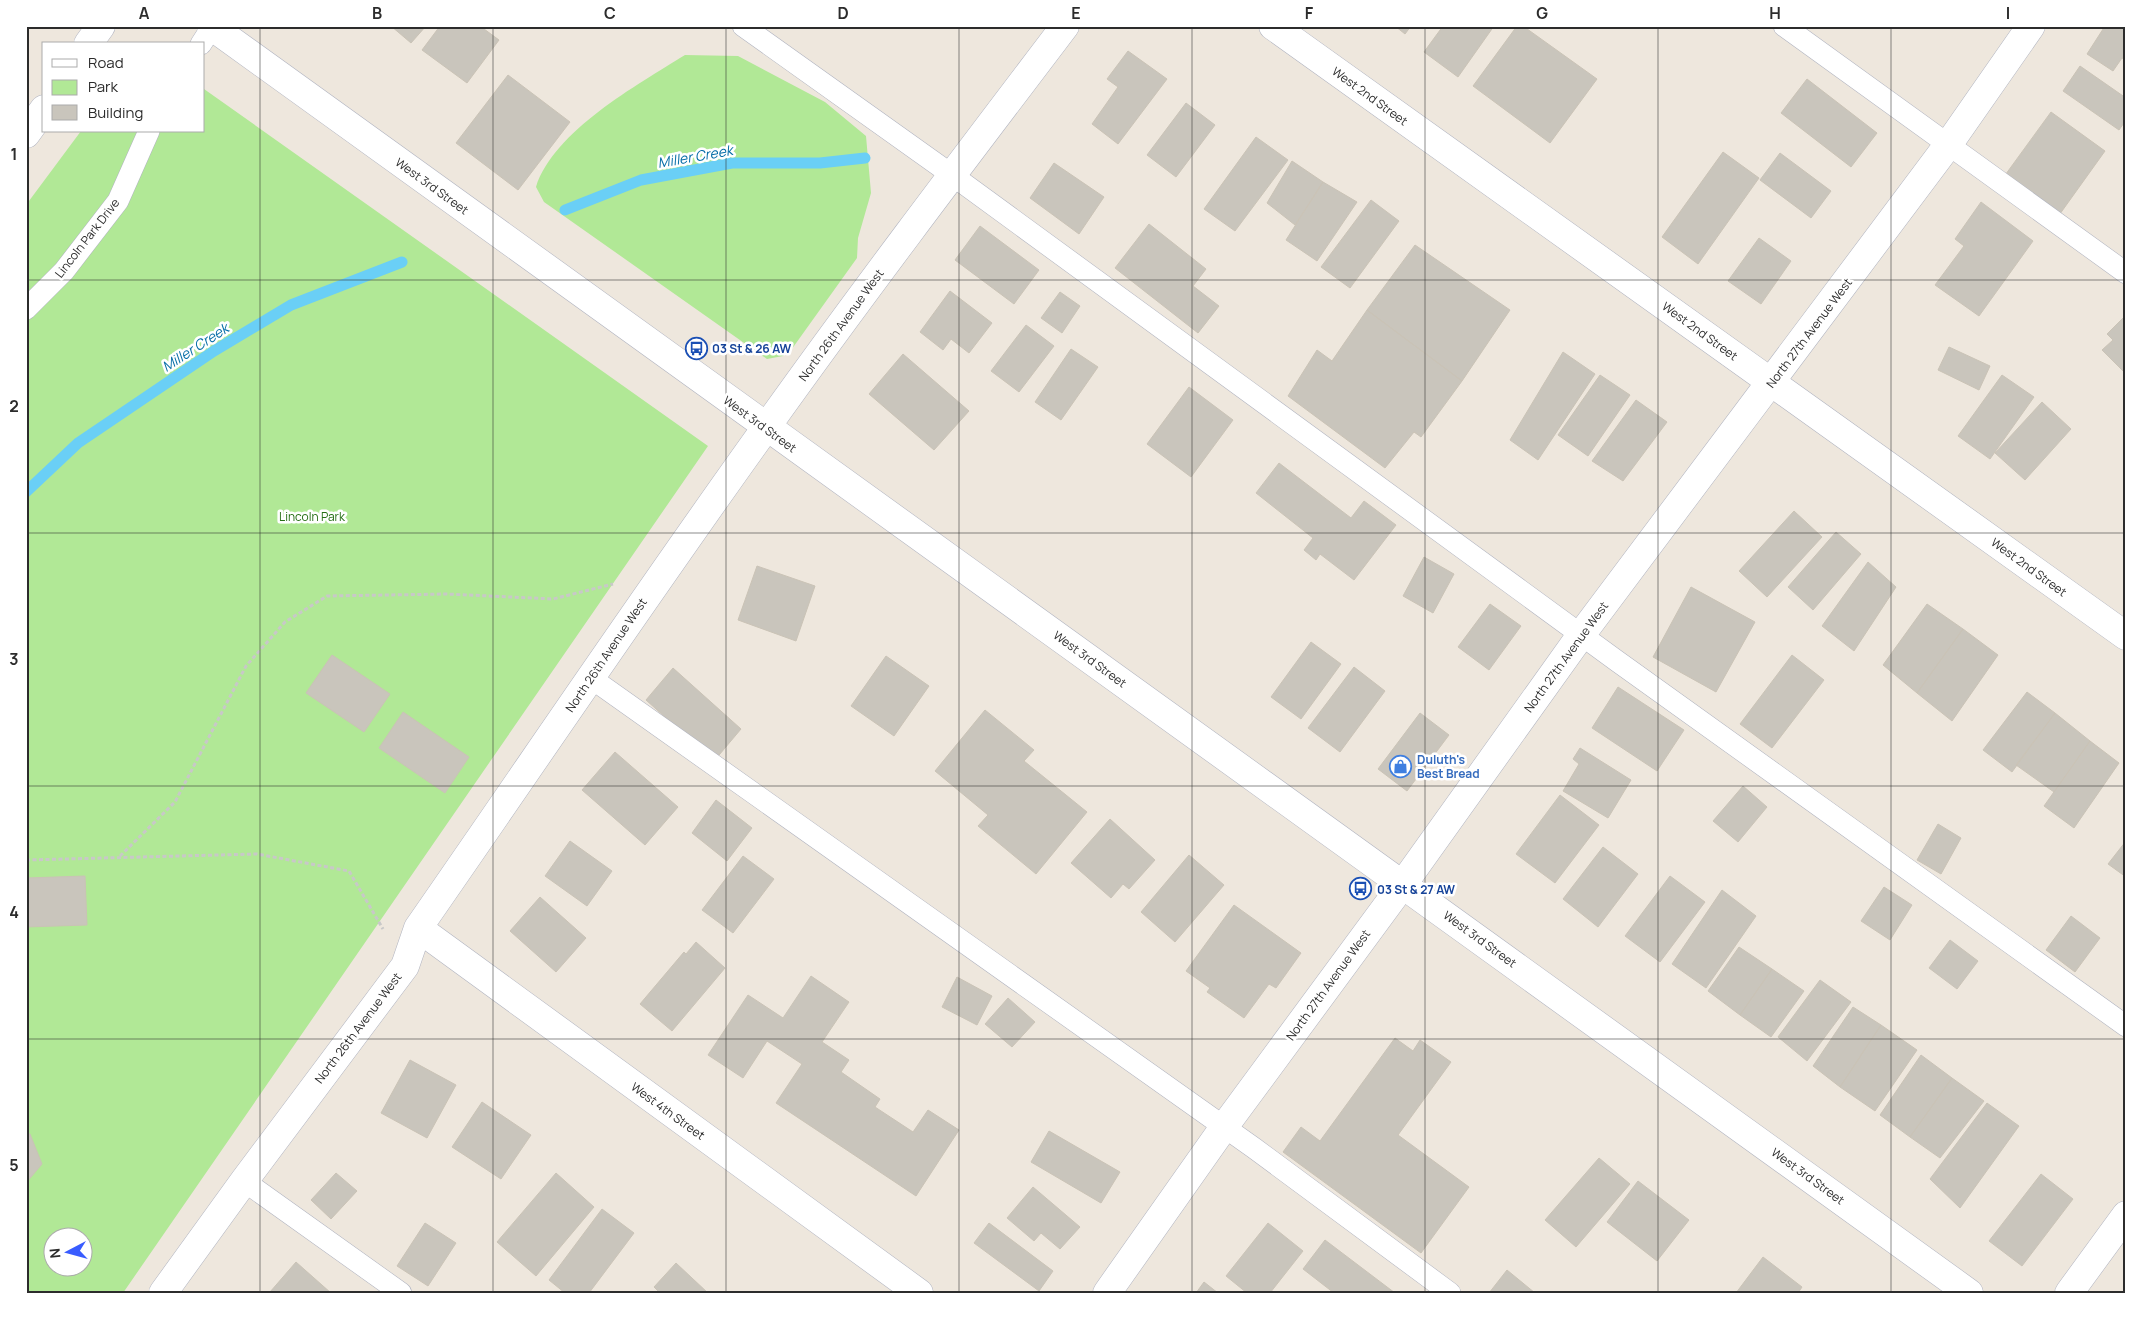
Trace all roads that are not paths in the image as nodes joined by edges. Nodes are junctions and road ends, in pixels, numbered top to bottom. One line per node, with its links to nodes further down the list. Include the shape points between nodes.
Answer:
1 (101, 26): 8 (street)
2 (743, 26): 14 (lane)
3 (1065, 26): 14 (street, North 26th Avenue West)
4 (1273, 26): 17 (street, West 2nd Street)
5 (1784, 26): 13 (lane)
6 (2031, 26): 13 (street, North 27th Avenue West)
7 (211, 27): 9 (lane); 18 (street, West 3rd Street)
8 (89, 42)
9 (202, 42)
10 (42, 111): 12 (street)
11 (149, 132): 16 (lane, Lincoln Park Drive, via 118,201 64,271)
12 (26, 134)
13 (1948, 145): 15 (lane); 17 (street, North 27th Avenue West)
14 (952, 175): 18 (street, North 26th Avenue West); 19 (lane)
15 (2126, 273)
16 (26, 309)
17 (1772, 383): 19 (street, North 27th Avenue West); 20 (street, West 2nd Street)
18 (766, 428): 21 (street, North 26th Avenue West); 22 (street, West 3rd Street)
19 (1581, 635): 22 (street, North 27th Avenue West); 24 (lane)
20 (2126, 636)
21 (591, 678): 23 (street, North 26th Avenue West); 25 (lane)
22 (1403, 884): 25 (street, North 27th Avenue West); 33 (street, West 3rd Street)
23 (418, 928): 26 (street, North 26th Avenue West, via 405,966); 30 (street, West 4th Street)
24 (2126, 1026)
25 (1224, 1127): 31 (street, North 27th Avenue West); 32 (lane)
26 (244, 1181): 28 (street, North 26th Avenue West); 29 (lane)
27 (2126, 1214): 34 (street)
28 (163, 1293)
29 (401, 1293)
30 (919, 1293)
31 (1107, 1293)
32 (1450, 1293)
33 (1968, 1293)
34 (2069, 1293)

